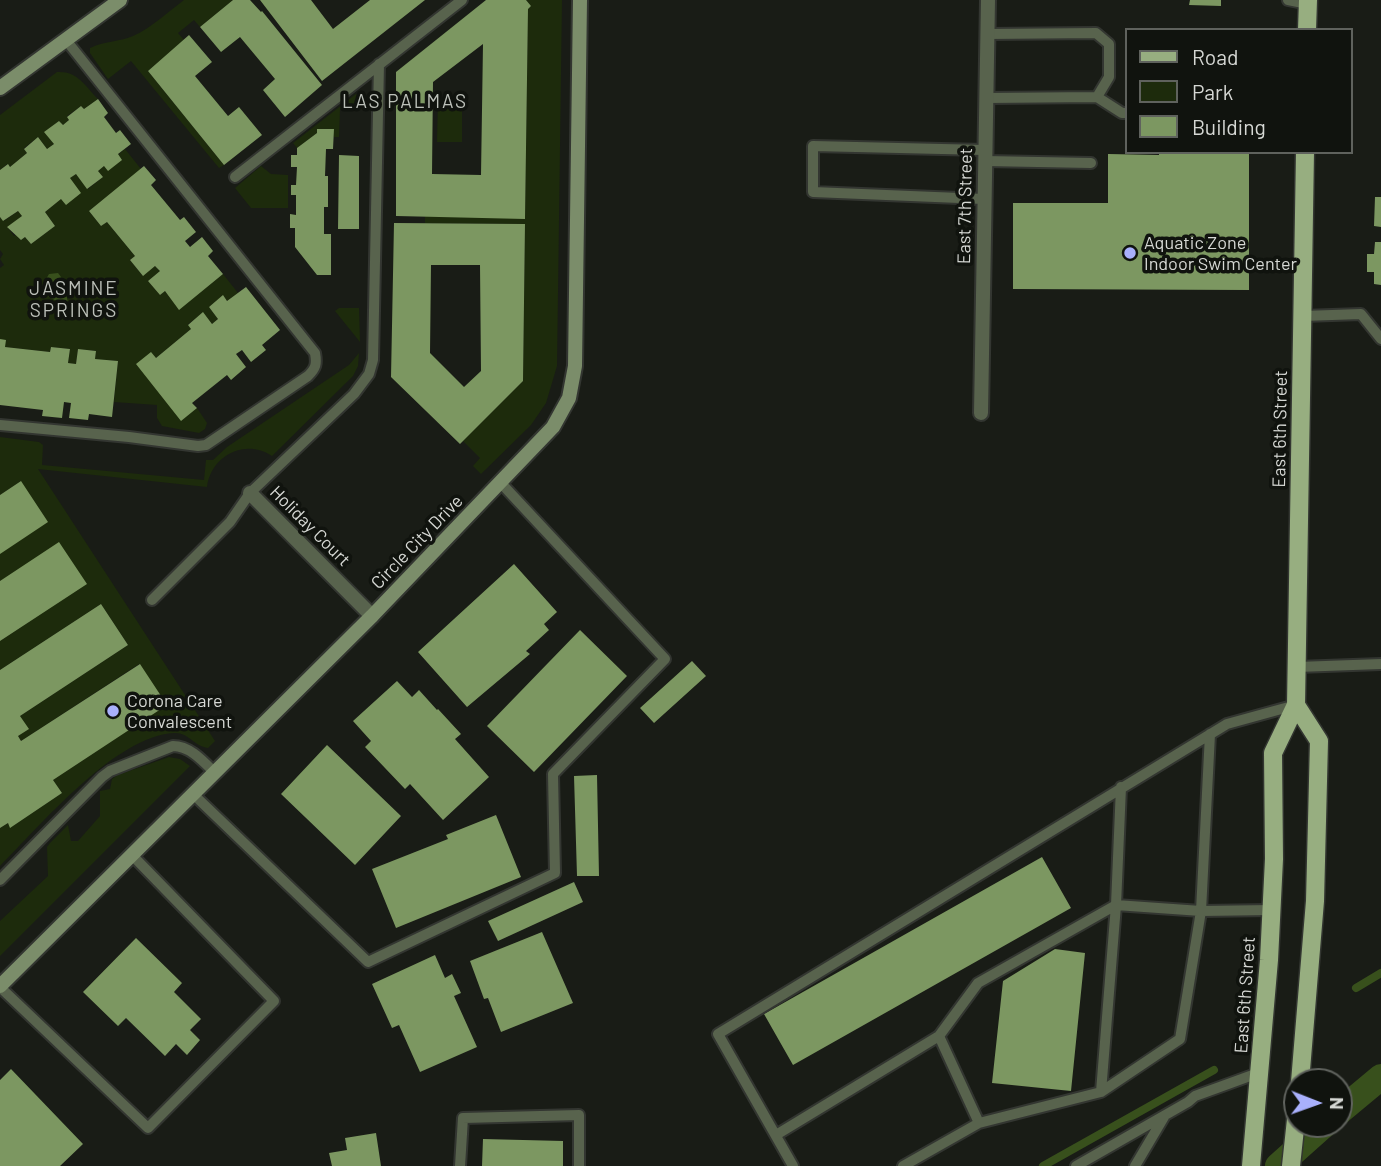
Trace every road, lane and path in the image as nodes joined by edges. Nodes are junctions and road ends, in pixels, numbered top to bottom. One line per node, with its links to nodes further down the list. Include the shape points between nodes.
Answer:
1 (120, 0): 9 (street)
2 (462, 0): 10 (lane)
3 (580, 0): 24 (street, Circle City Drive, via 575,366 569,398 553,427)
4 (988, 0): 8 (street, East 7th Street)
5 (1288, 0): 6 (lane)
6 (1308, 2): 7 (main road)
7 (1307, 28)
8 (987, 34): 12 (lane, via 1096,33 1109,44 1110,77); 13 (street, East 7th Street)
9 (66, 40): 11 (street); 23 (lane, via 317,361 308,376 206,445)
10 (379, 64): 18 (lane); 25 (lane, via 371,367 354,394)
11 (1, 86)
12 (1097, 97): 13 (lane); 14 (lane)
13 (986, 98): 16 (street, East 7th Street)
14 (1126, 113)
15 (1305, 154): 20 (main road, East 6th Street)
16 (985, 156): 17 (lane); 19 (street, East 7th Street); 19 (lane, via 813,146 813,192)
17 (1091, 163)
18 (235, 177)
19 (984, 199): 22 (street, East 7th Street)
20 (1303, 316): 21 (lane, via 1361,314); 29 (main road, East 6th Street)
21 (1381, 338)
22 (981, 413)
23 (0, 425)
24 (500, 482): 27 (street, Circle City Drive); 34 (lane, via 665,659 553,774 555,873 368,962)
25 (250, 493): 26 (lane, via 230,522); 27 (street, Holiday Court)
26 (152, 600)
27 (372, 617): 32 (street, Circle City Drive)
28 (1381, 664): 29 (lane)
29 (1297, 667): 30 (main road, East 6th Street)
30 (1296, 705): 31 (lane, via 1227,724); 38 (main road, East 6th Street, via 1272,754); 42 (main road, via 1319,741 1315,901)
31 (1210, 734): 33 (lane); 39 (lane)
32 (215, 773): 34 (street, Circle City Drive); 36 (lane, via 187,749 173,746 110,771)
33 (1121, 787): 37 (lane); 47 (lane, via 718,1034)
34 (193, 794): 35 (street, Circle City Drive)
35 (132, 855): 40 (street, Circle City Drive); 40 (lane, via 274,1001 148,1128)
36 (0, 880)
37 (1116, 905): 39 (lane); 41 (lane, via 978,983); 44 (lane)
38 (1271, 910): 39 (lane); 43 (main road, East 6th Street)
39 (1201, 911): 44 (lane, via 1180,1039)
40 (0, 987)
41 (939, 1036): 46 (lane); 47 (lane)
42 (1302, 1068)
43 (1260, 1079): 45 (lane, via 1195,1096); 55 (main road, East 6th Street)
44 (1101, 1092): 46 (lane)
45 (1166, 1115): 53 (lane); 54 (lane)
46 (979, 1123): 52 (lane)
47 (776, 1135): 51 (lane)
48 (1294, 1138): 56 (main road)
49 (460, 1166): 50 (lane, via 463,1118 579,1115)
50 (579, 1166)
51 (793, 1166)
52 (904, 1166)
53 (1076, 1166)
54 (1135, 1166)
55 (1251, 1166)
56 (1292, 1166)

